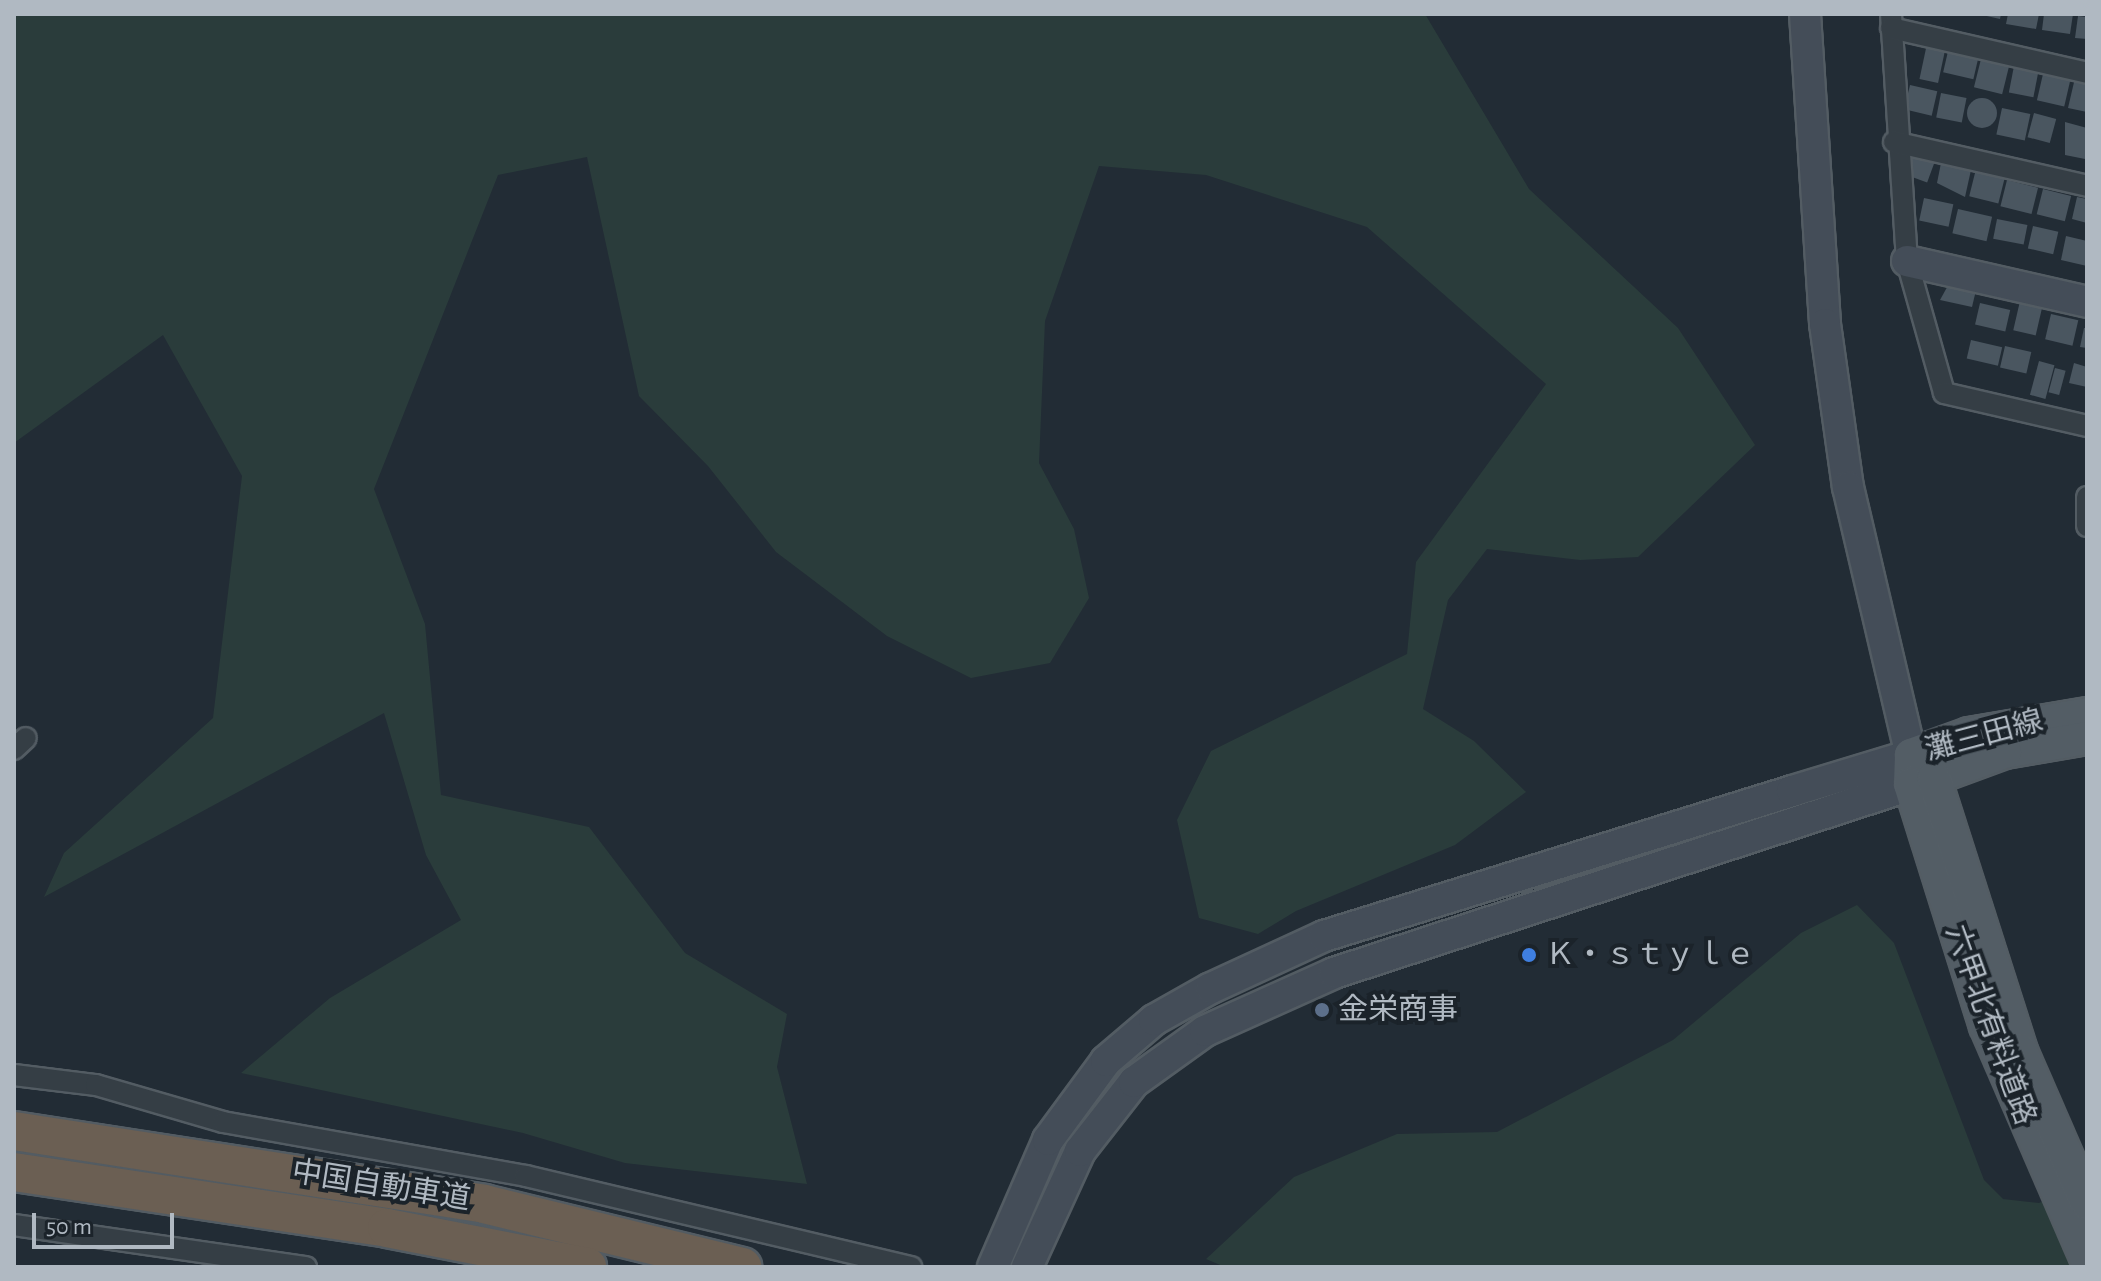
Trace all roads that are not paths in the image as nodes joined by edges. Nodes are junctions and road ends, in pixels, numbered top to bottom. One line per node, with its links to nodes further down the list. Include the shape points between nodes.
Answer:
1 (1805, 14): 13 (street, via 1822,294 1846,472)
2 (1891, 21): 3 (street); 4 (street)
3 (2087, 73)
4 (1894, 142): 5 (street); 6 (street)
5 (2087, 186)
6 (1907, 261): 7 (street); 8 (street, via 1944,393)
7 (2087, 302)
8 (2087, 426)
9 (2087, 497): 10 (street)
10 (2087, 526)
11 (2087, 714): 13 (main road, 灘三田線, via 1969,734)
12 (2087, 738): 13 (main road, 灘三田線)
13 (1918, 772): 17 (main road, 六甲北有料道路, via 2021,1051); 19 (main road, 六甲北有料道路, via 1986,1026); 24 (street, via 1324,936 1200,994 1106,1061 1048,1140); 25 (street, via 1334,973 1205,1031 1134,1082 1080,1151)
14 (14, 1075): 23 (street, via 96,1085 223,1122 526,1176)
15 (14, 1131): 22 (highway, 中国自動車道, via 484,1204)
16 (14, 1172): 21 (highway, 中国自動車道, via 387,1228)
17 (2087, 1203)
18 (14, 1225): 20 (street)
19 (2087, 1259)
20 (306, 1267)
21 (587, 1267)
22 (742, 1267)
23 (911, 1267)
24 (993, 1267)
25 (1027, 1267)

